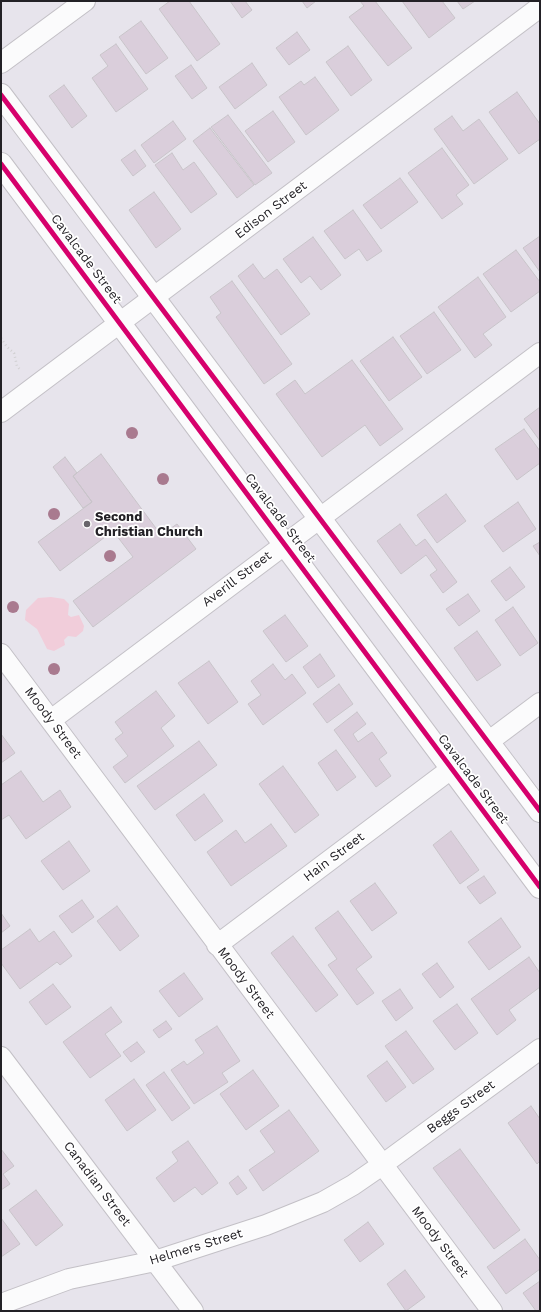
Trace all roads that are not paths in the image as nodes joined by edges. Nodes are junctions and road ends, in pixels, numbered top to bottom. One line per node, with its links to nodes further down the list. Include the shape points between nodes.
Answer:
1 (85, 1): 3 (street)
2 (540, 7): 6 (street, Edison Street)
3 (1, 64)
4 (1, 95): 6 (main road)
5 (1, 164): 7 (main road, Cavalcade Street)
6 (154, 298): 7 (street, Edison Street); 10 (main road)
7 (121, 323): 9 (street, Edison Street); 11 (main road, Cavalcade Street)
8 (540, 353): 10 (street, Averill Street)
9 (1, 412)
10 (320, 517): 11 (street, Averill Street); 15 (main road)
11 (285, 543): 14 (street, Averill Street); 16 (main road, Cavalcade Street)
12 (1, 654): 14 (street, Moody Street)
13 (540, 703): 15 (street)
14 (50, 720): 19 (street, Moody Street)
15 (488, 742): 17 (main road)
16 (452, 769): 18 (main road, Cavalcade Street); 19 (street, Hain Street)
17 (540, 812)
18 (540, 887)
19 (217, 945): 22 (street, Moody Street)
20 (540, 1049): 22 (street, Beggs Street)
21 (1, 1057): 23 (street, Canadian Street)
22 (382, 1165): 23 (street, Helmers Street, via 323,1202 266,1225); 26 (street, Moody Street)
23 (155, 1261): 24 (street, Helmers Street, via 69,1279); 25 (street, Canadian Street)
24 (1, 1304)
25 (193, 1311)
26 (492, 1311)

